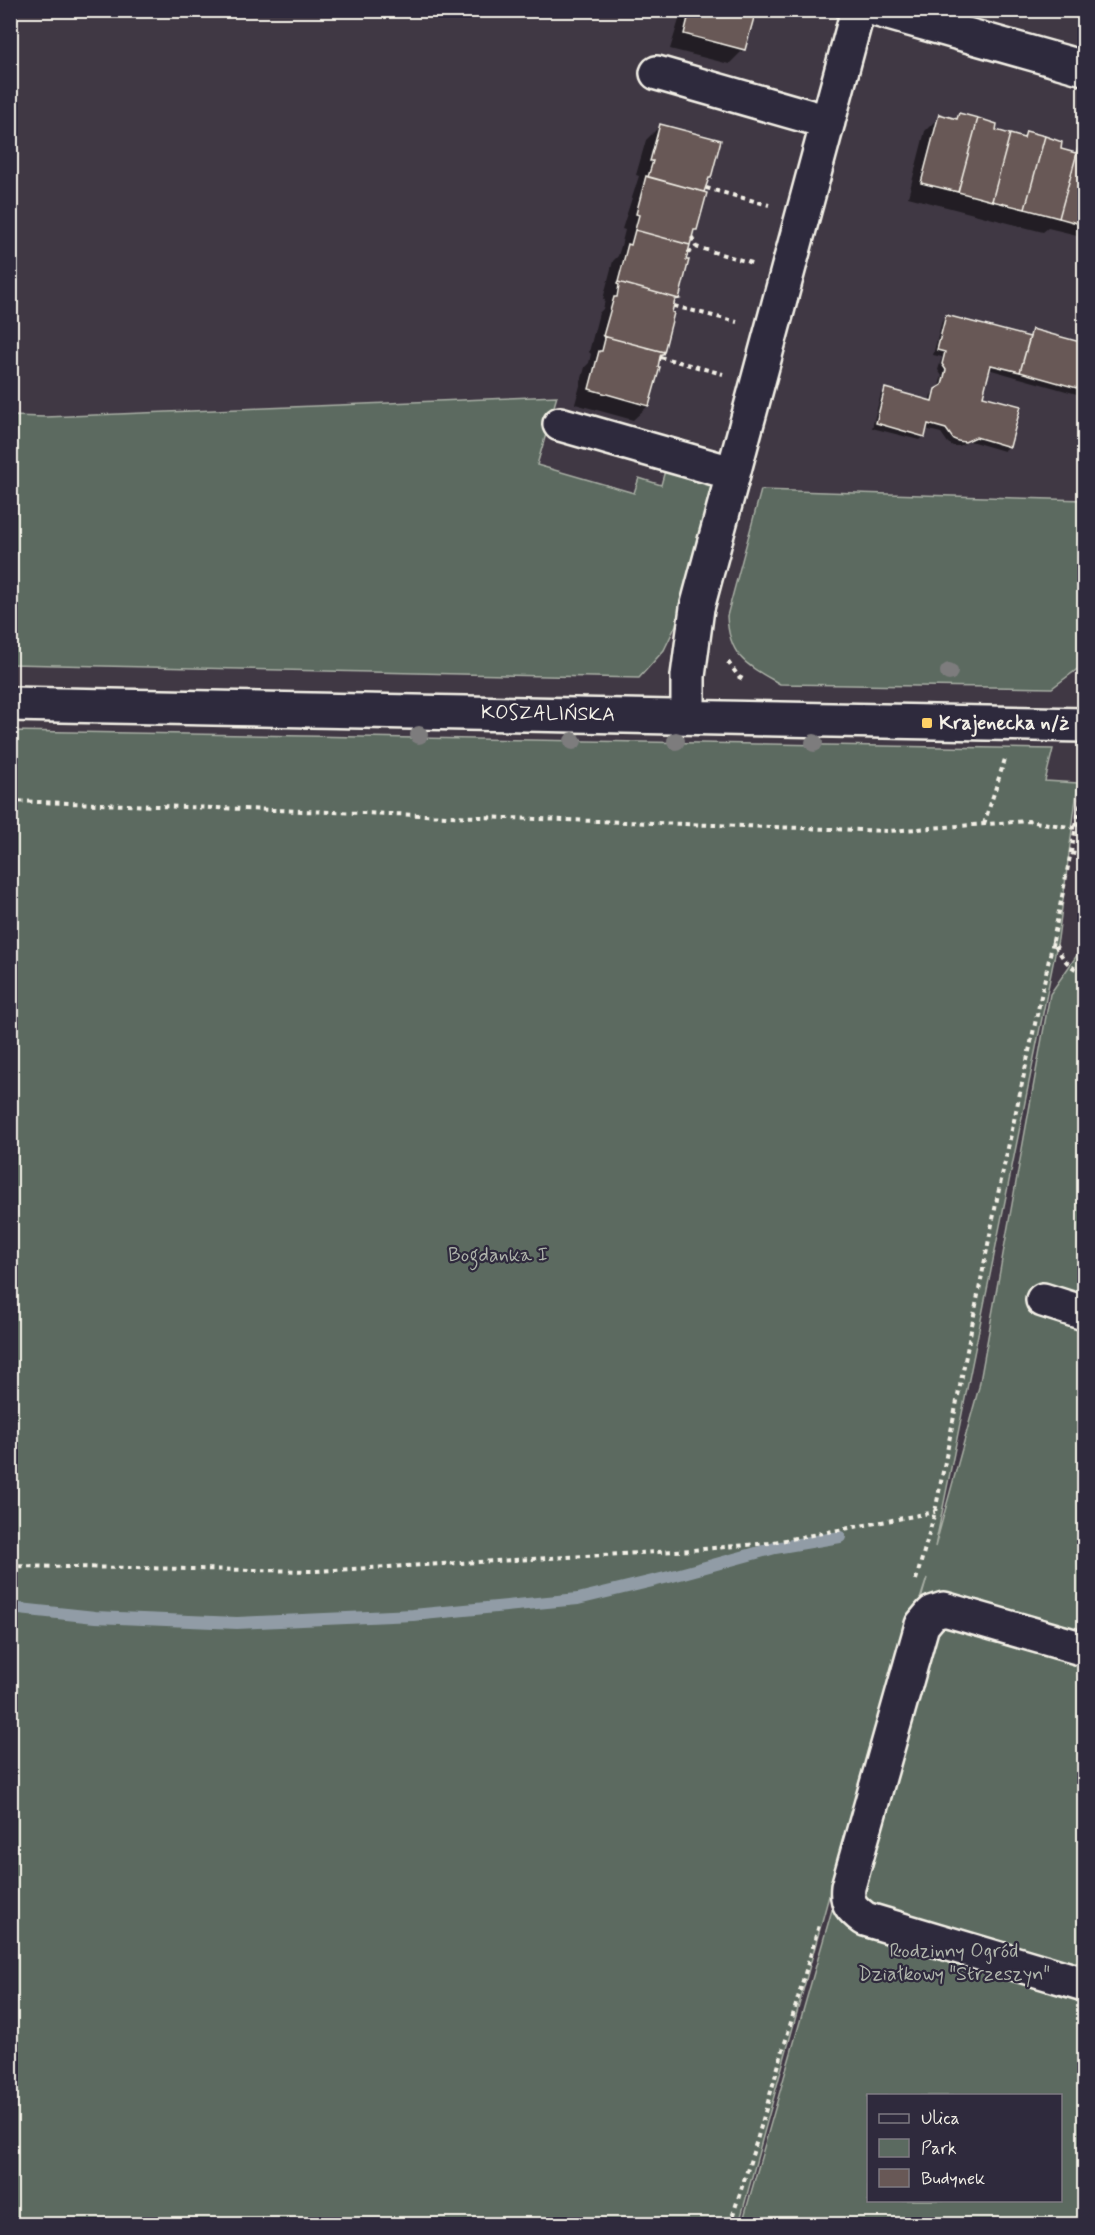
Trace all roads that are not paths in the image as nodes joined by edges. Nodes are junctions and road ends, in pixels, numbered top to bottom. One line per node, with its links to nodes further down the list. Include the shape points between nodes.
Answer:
1 (858, 10): 5 (street)
2 (878, 10): 3 (street)
3 (1084, 68)
4 (657, 73): 5 (street)
5 (828, 122): 7 (street)
6 (560, 424): 7 (street)
7 (732, 473): 9 (street, via 697,609 688,676)
8 (10, 704): 9 (street, KOSZALIŃSKA)
9 (688, 717): 10 (street, KOSZALIŃSKA)
10 (1084, 725)
11 (1043, 1300): 12 (street)
12 (1084, 1313)
13 (1084, 1649): 14 (street, via 944,1609 932,1613 922,1625 847,1899 865,1919)
14 (1084, 1984)

